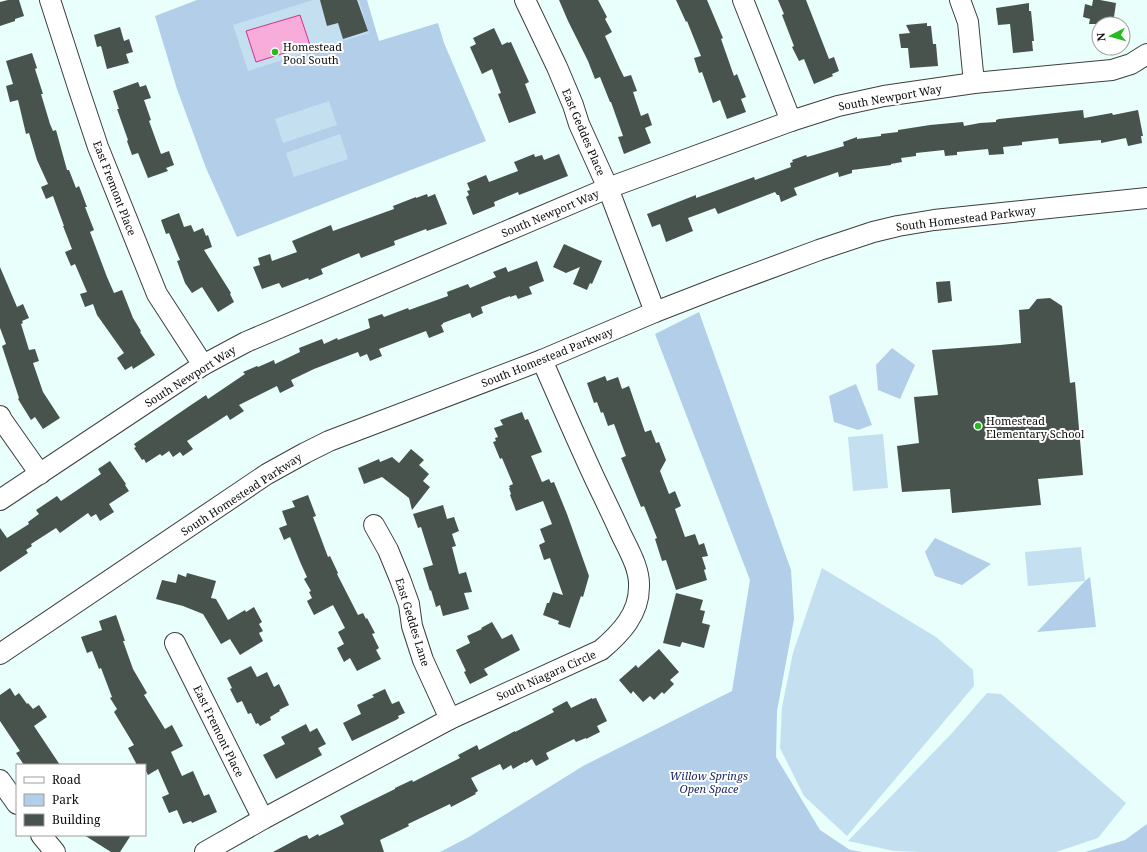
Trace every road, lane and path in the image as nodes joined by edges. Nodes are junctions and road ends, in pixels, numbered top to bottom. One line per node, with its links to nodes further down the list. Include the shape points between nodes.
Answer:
1 (50, 0): 12 (street, East Fremont Place, via 98,147 157,294)
2 (525, 0): 8 (street, East Geddes Place, via 557,67)
3 (743, 0): 7 (street)
4 (960, 0): 6 (street, via 968,22)
5 (1147, 54): 6 (street, South Newport Way, via 1131,64 1112,70)
6 (974, 83): 7 (street, South Newport Way, via 884,96 838,106)
7 (791, 121): 8 (street, South Newport Way)
8 (608, 188): 10 (street, East Geddes Place); 12 (street, South Newport Way, via 287,323)
9 (1147, 198): 10 (street, South Homestead Parkway, via 898,226 825,248)
10 (655, 312): 11 (street, South Homestead Parkway)
11 (542, 360): 18 (street, South Homestead Parkway, via 329,441 288,461); 19 (street, South Niagara Circle, via 633,559 639,587 636,604 630,619 616,637 601,650)
12 (203, 365): 14 (street, South Newport Way)
13 (0, 416): 14 (street)
14 (40, 474): 15 (street, South Newport Way)
15 (0, 500)
16 (374, 525): 19 (street, East Geddes Lane, via 400,579 423,660)
17 (175, 643): 20 (street, East Fremont Place)
18 (0, 654)
19 (450, 719): 20 (street, South Niagara Circle)
20 (263, 819): 23 (street, South Niagara Circle)
21 (43, 836): 22 (street)
22 (55, 852)
23 (205, 852)

